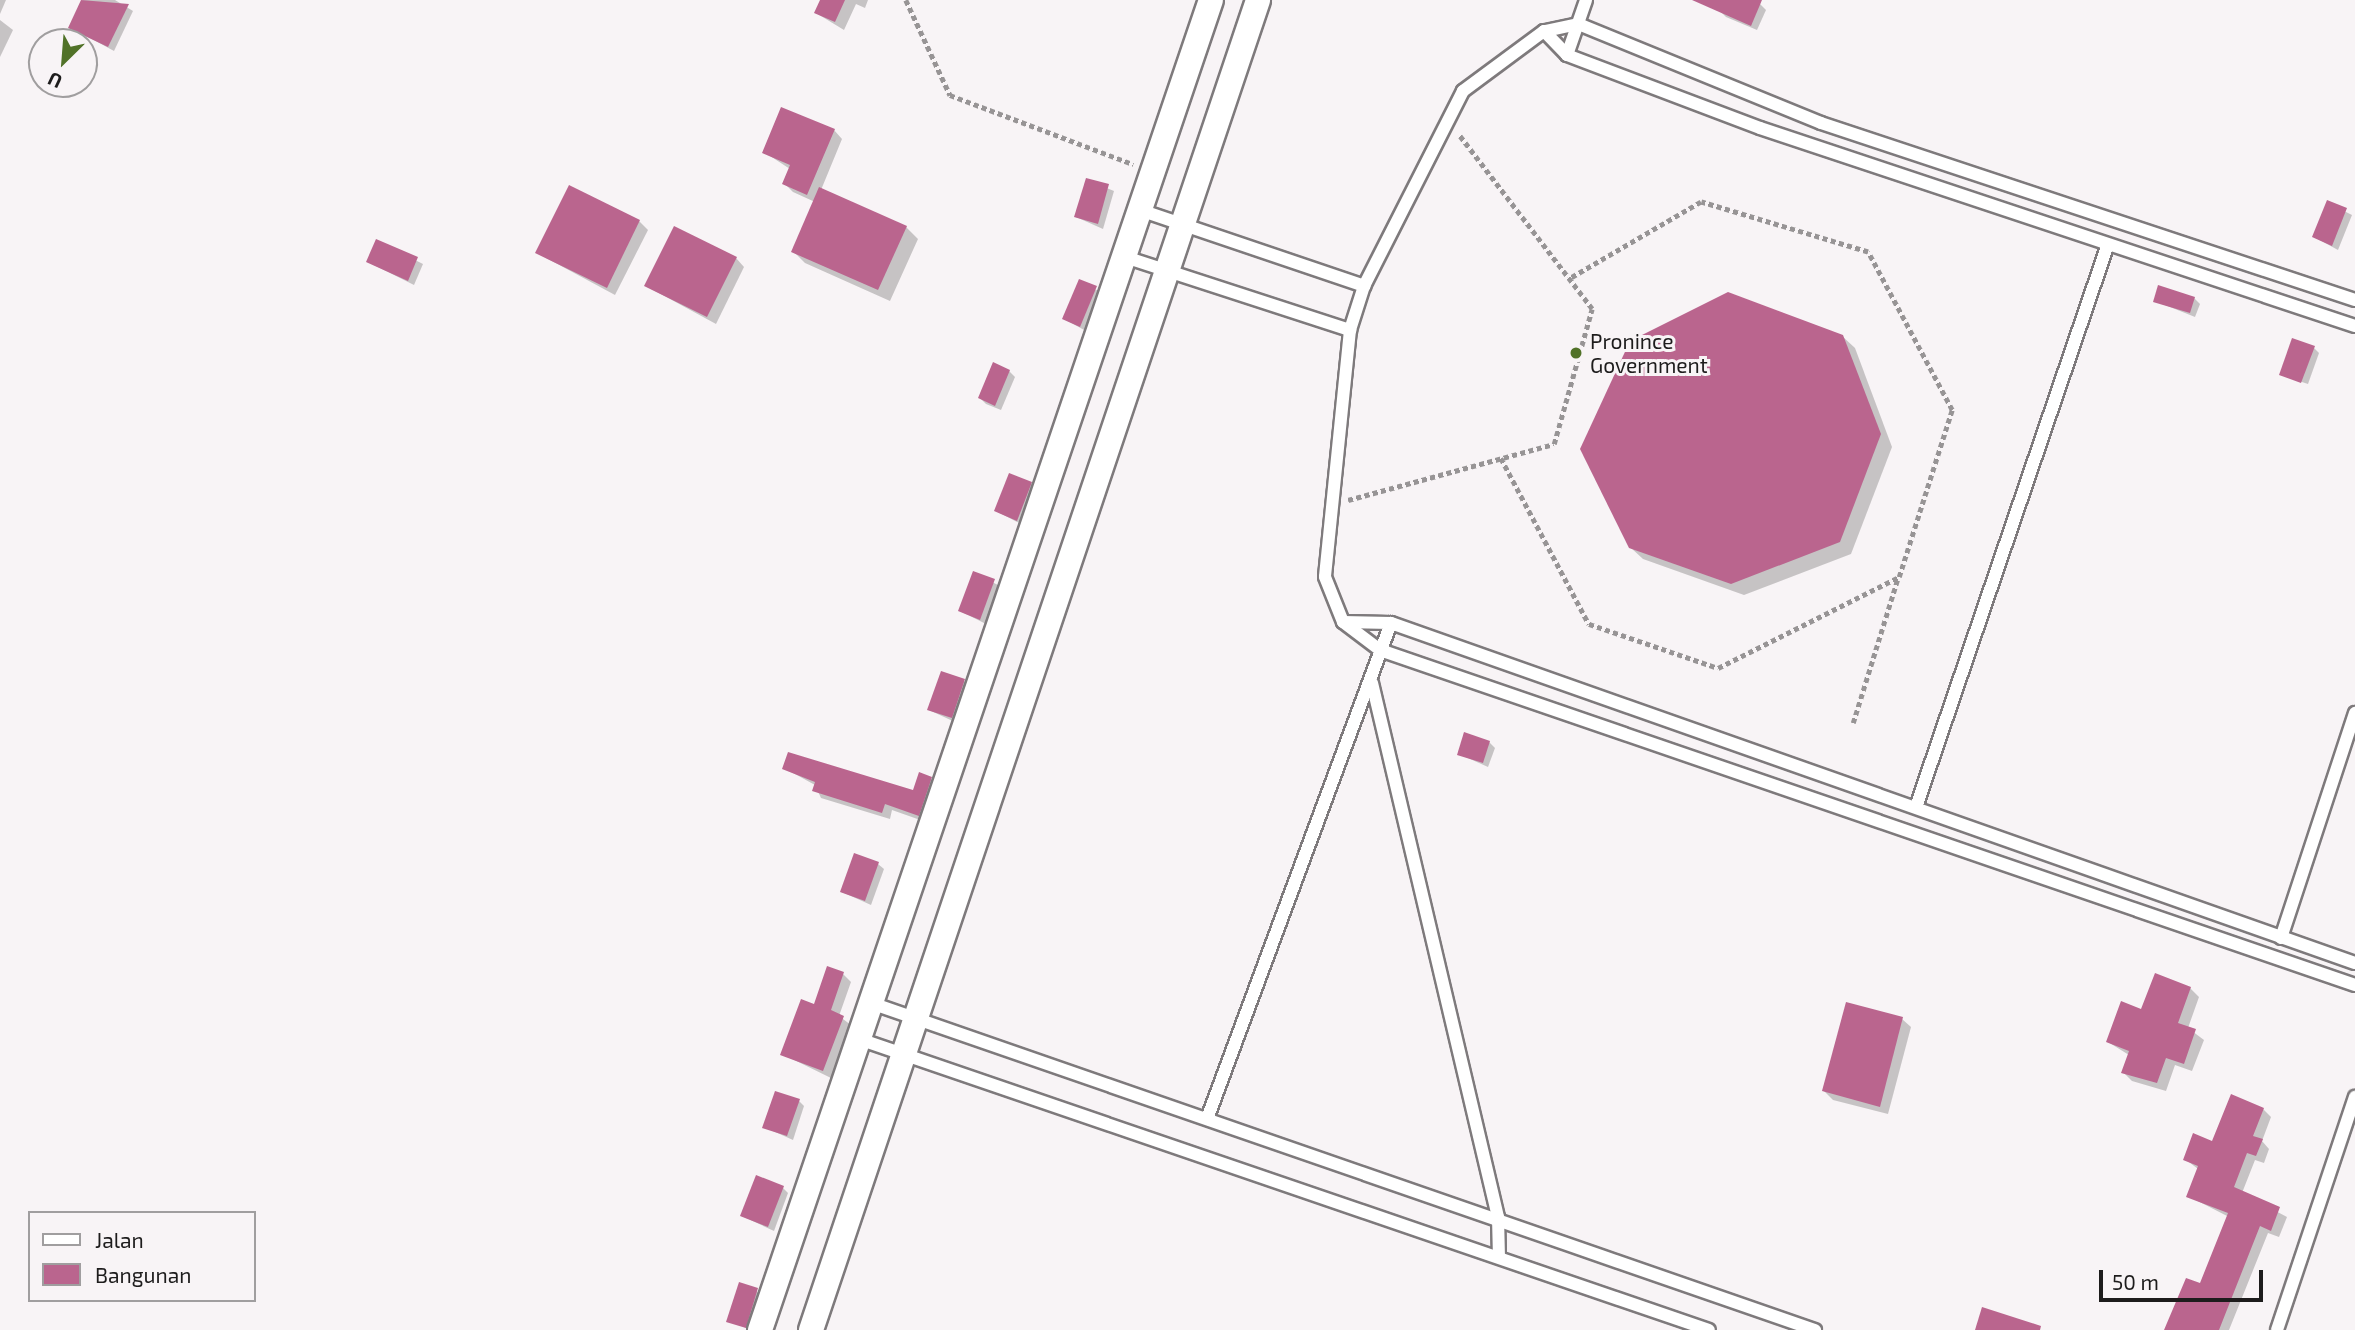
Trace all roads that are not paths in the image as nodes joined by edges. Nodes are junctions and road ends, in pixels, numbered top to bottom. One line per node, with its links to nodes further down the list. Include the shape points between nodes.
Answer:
1 (1211, 0): 7 (street)
2 (1258, 0): 8 (street)
3 (1586, 0): 4 (lane)
4 (1578, 24): 5 (lane); 6 (lane); 13 (lane, via 1821,123)
5 (1544, 31): 6 (lane); 12 (lane, via 1463,90)
6 (1567, 55): 9 (lane)
7 (1140, 210): 8 (lane); 10 (street)
8 (1181, 223): 11 (street); 12 (lane)
9 (2107, 247): 14 (lane); 21 (lane)
10 (1125, 257): 11 (lane); 25 (street)
11 (1165, 270): 15 (lane); 26 (street)
12 (1364, 286): 15 (lane)
13 (2355, 300)
14 (2355, 326)
15 (1350, 330): 16 (lane, via 1325,577)
16 (1343, 622): 17 (lane); 18 (lane)
17 (1391, 623): 18 (lane); 21 (lane)
18 (1380, 650): 19 (lane); 24 (lane)
19 (1372, 683): 30 (lane); 31 (lane)
20 (2355, 713): 22 (lane)
21 (1916, 807): 22 (lane)
22 (2281, 938): 23 (lane)
23 (2355, 963)
24 (2355, 985)
25 (874, 1004): 26 (lane); 27 (street)
26 (916, 1019): 28 (street); 30 (lane)
27 (862, 1040): 28 (lane); 33 (street)
28 (904, 1054): 32 (lane); 34 (street)
29 (2355, 1097): 37 (lane)
30 (1207, 1119): 31 (lane)
31 (1498, 1217): 32 (lane); 36 (lane)
32 (1499, 1257): 35 (lane)
33 (760, 1330)
34 (811, 1330)
35 (1709, 1330)
36 (1815, 1330)
37 (2277, 1330)

